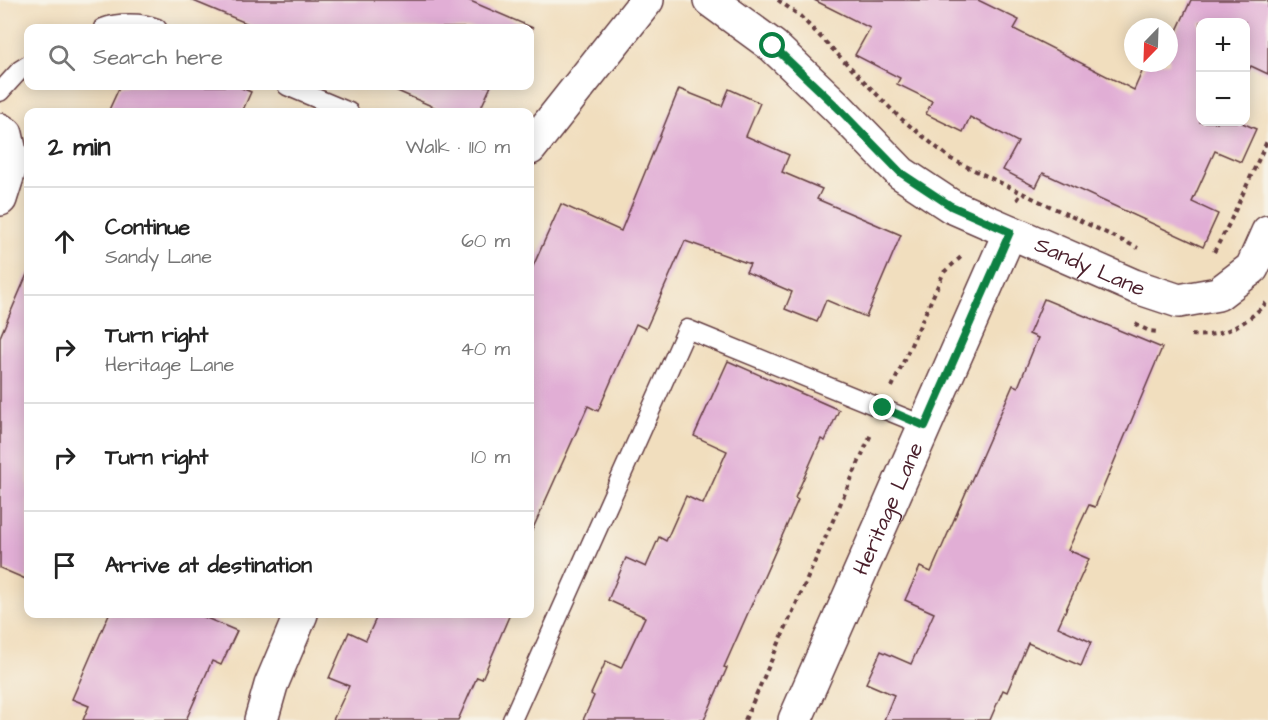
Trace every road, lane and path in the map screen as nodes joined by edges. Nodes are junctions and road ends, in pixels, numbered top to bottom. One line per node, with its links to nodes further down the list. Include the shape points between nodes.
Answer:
1 (647, 0): 9 (street)
2 (710, 0): 12 (street, Sandy Lane, via 773,46 901,173 951,206)
3 (778, 0): 10 (path, via 800,16 899,117 951,159)
4 (24, 68): 6 (lane)
5 (297, 90): 7 (lane)
6 (0, 92)
7 (339, 108)
8 (0, 130): 11 (street, via 6,134 12,161)
9 (534, 143)
10 (1023, 194)
11 (0, 199)
12 (1010, 232): 13 (street, Sandy Lane, via 1134,286 1179,301 1218,294 1252,268); 14 (street, Heritage Lane)
13 (1268, 232)
14 (925, 426): 17 (lane, via 687,329); 18 (street, Heritage Lane)
15 (299, 618): 16 (street)
16 (261, 720)
17 (512, 720)
18 (795, 720)

